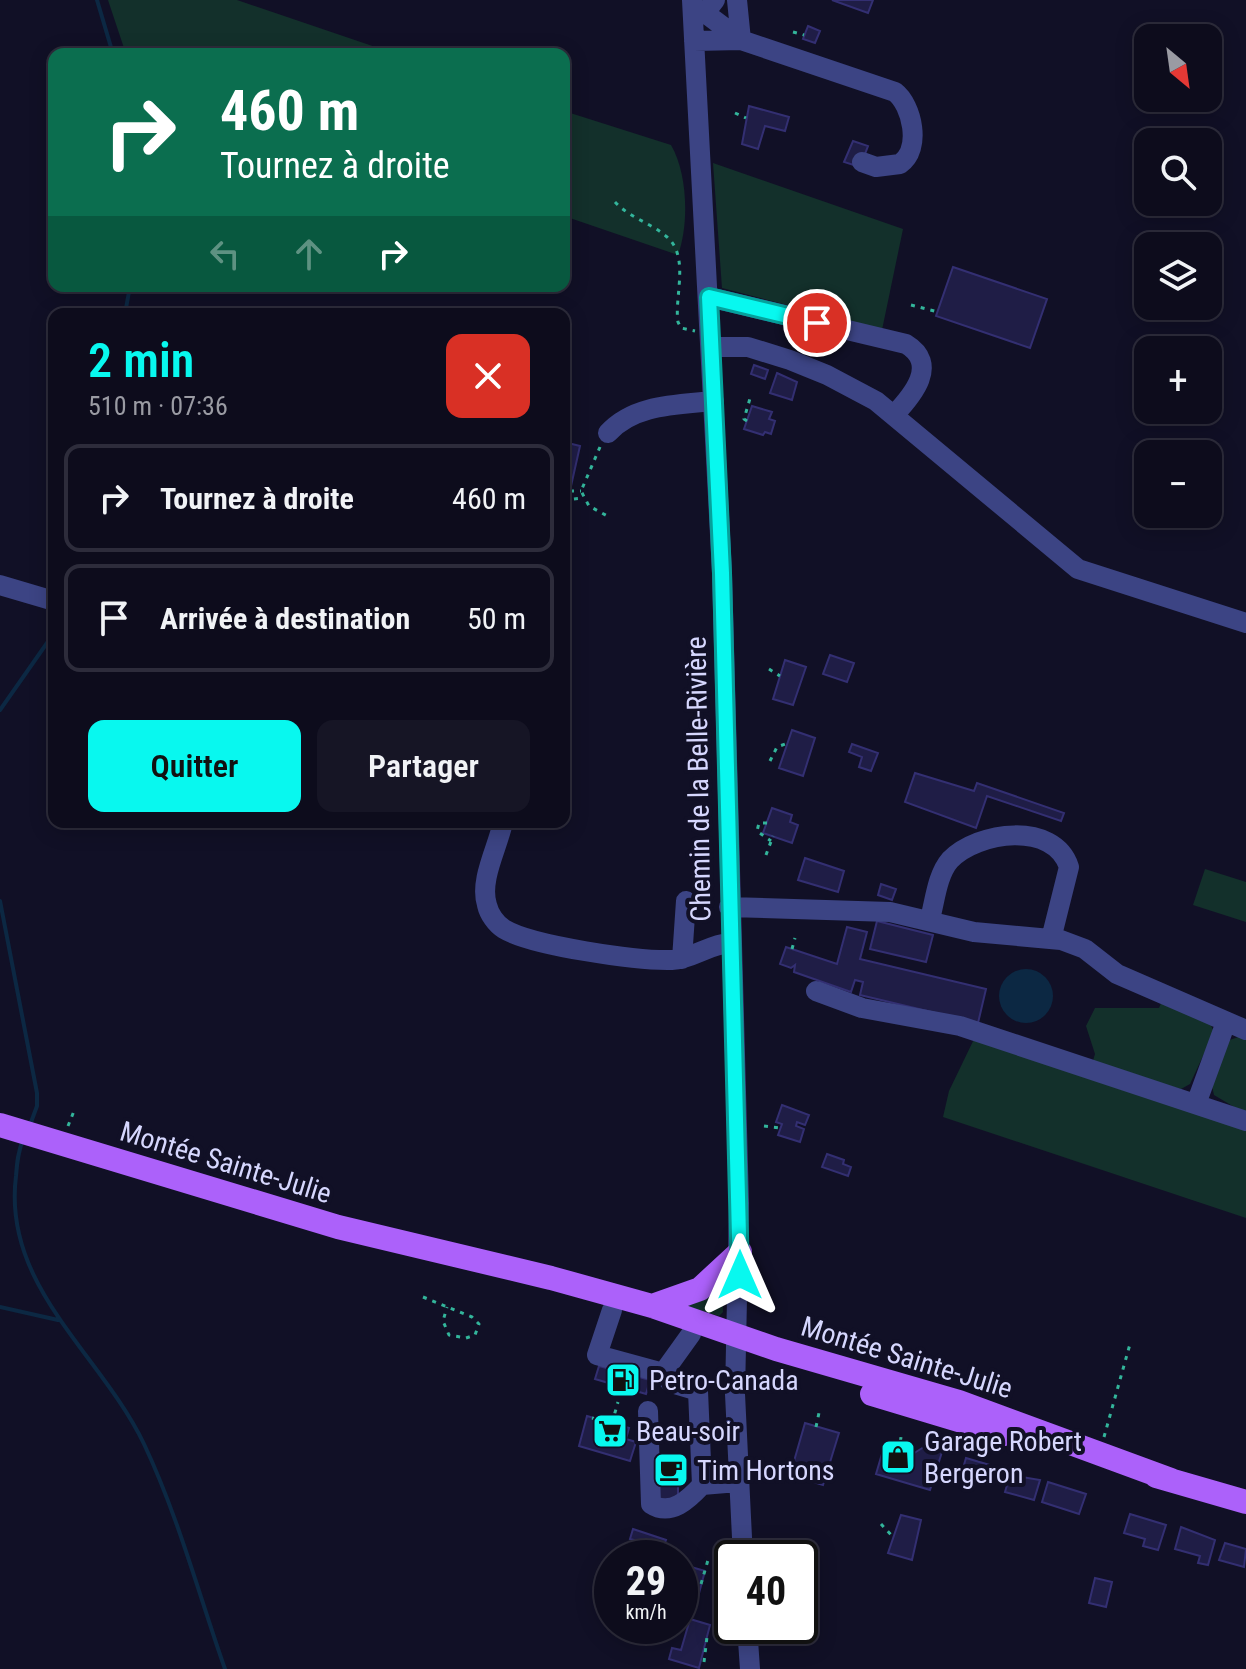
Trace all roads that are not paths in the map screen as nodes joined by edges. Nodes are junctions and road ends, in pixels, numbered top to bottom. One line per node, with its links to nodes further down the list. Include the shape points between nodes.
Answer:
1 (737, 0): 3 (street)
2 (701, 6): 3 (street); 4 (street, Chemin de la Belle-Rivière)
3 (741, 40): 4 (street); 5 (street, via 900,96 914,132 910,155 900,164 881,167)
4 (694, 41): 6 (street, Chemin de la Belle-Rivière)
5 (862, 162)
6 (709, 297): 7 (street, Chemin de la Belle-Rivière); 9 (street, via 906,344 917,351 922,374)
7 (711, 339): 8 (street, Chemin de la Belle-Rivière); 9 (street, via 827,375)
8 (714, 401): 10 (street, via 636,413); 16 (street, Chemin de la Belle-Rivière)
9 (894, 415): 13 (street, via 1078,569)
10 (608, 433)
11 (0, 585): 12 (street)
12 (48, 599)
13 (1246, 623)
14 (502, 828): 20 (street, via 485,897 505,930 637,958)
15 (686, 901): 20 (street)
16 (729, 907): 17 (street, via 844,909); 19 (street, Chemin de la Belle-Rivière)
17 (930, 919): 18 (street, via 974,932); 18 (street, via 945,867 958,854 992,838 1030,836 1059,850 1069,867)
18 (1051, 939): 22 (street, via 1075,943 1117,974)
19 (730, 943): 20 (street); 28 (street, Chemin de la Belle-Rivière)
20 (682, 959)
21 (816, 991): 24 (street, via 862,1008 960,1026)
22 (1226, 1022): 23 (street); 24 (street)
23 (1246, 1030)
24 (1196, 1104): 25 (street)
25 (1246, 1121)
26 (6, 1127): 27 (main road, Montée Sainte-Julie, via 338,1227)
27 (437, 1250): 29 (main road, Montée Sainte-Julie); 30 (main road, Montée Sainte-Julie)
28 (740, 1252): 29 (main road, via 700,1289); 32 (street, Chemin de la Belle-Rivière)
29 (652, 1306): 32 (main road, Montée Sainte-Julie)
30 (612, 1310): 31 (main road, Montée Sainte-Julie); 33 (street, via 597,1355)
31 (691, 1334): 32 (main road, Montée Sainte-Julie); 33 (street)
32 (738, 1343): 34 (street, Chemin de la Belle-Rivière); 37 (main road, Montée Sainte-Julie, via 1060,1450); 37 (main road, Montée Sainte-Julie, via 959,1402)
33 (663, 1373): 35 (street, via 671,1383 698,1391)
34 (735, 1394): 35 (street); 38 (street, Chemin de la Belle-Rivière)
35 (699, 1408): 39 (street)
36 (648, 1411): 39 (street, via 651,1504 680,1506)
37 (1171, 1480): 40 (main road, Montée Sainte-Julie)
38 (738, 1482): 39 (street); 41 (street, Chemin de la Belle-Rivière)
39 (702, 1485)
40 (1246, 1502)
41 (742, 1540)
42 (748, 1644): 43 (street)
43 (750, 1669)

